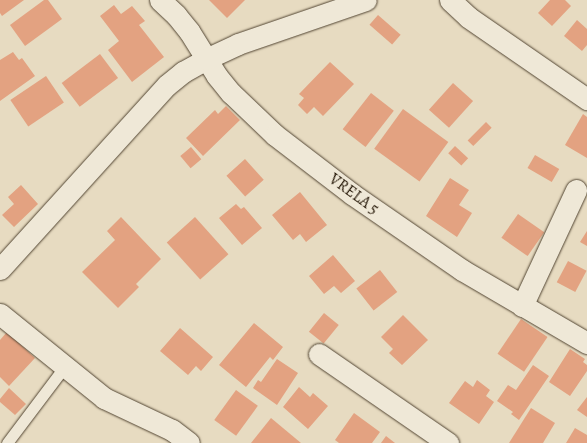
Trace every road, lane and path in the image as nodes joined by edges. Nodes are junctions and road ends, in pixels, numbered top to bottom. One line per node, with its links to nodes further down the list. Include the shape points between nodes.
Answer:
1 (160, 0): 4 (street, VRELA 5, via 189,31)
2 (366, 0): 4 (street, via 238,44)
3 (450, 0): 5 (street, via 468,17)
4 (206, 58): 7 (street, via 183,72 167,86); 8 (street, VRELA 5, via 231,93 275,135 358,199 462,270)
5 (587, 99)
6 (576, 190): 8 (street)
7 (0, 269)
8 (522, 306): 10 (street, VRELA 5)
9 (0, 314): 12 (street)
10 (587, 343)
11 (319, 354): 15 (street)
12 (65, 366): 13 (lane); 14 (street, via 104,398 172,430)
13 (7, 443)
14 (189, 443)
15 (448, 443)

